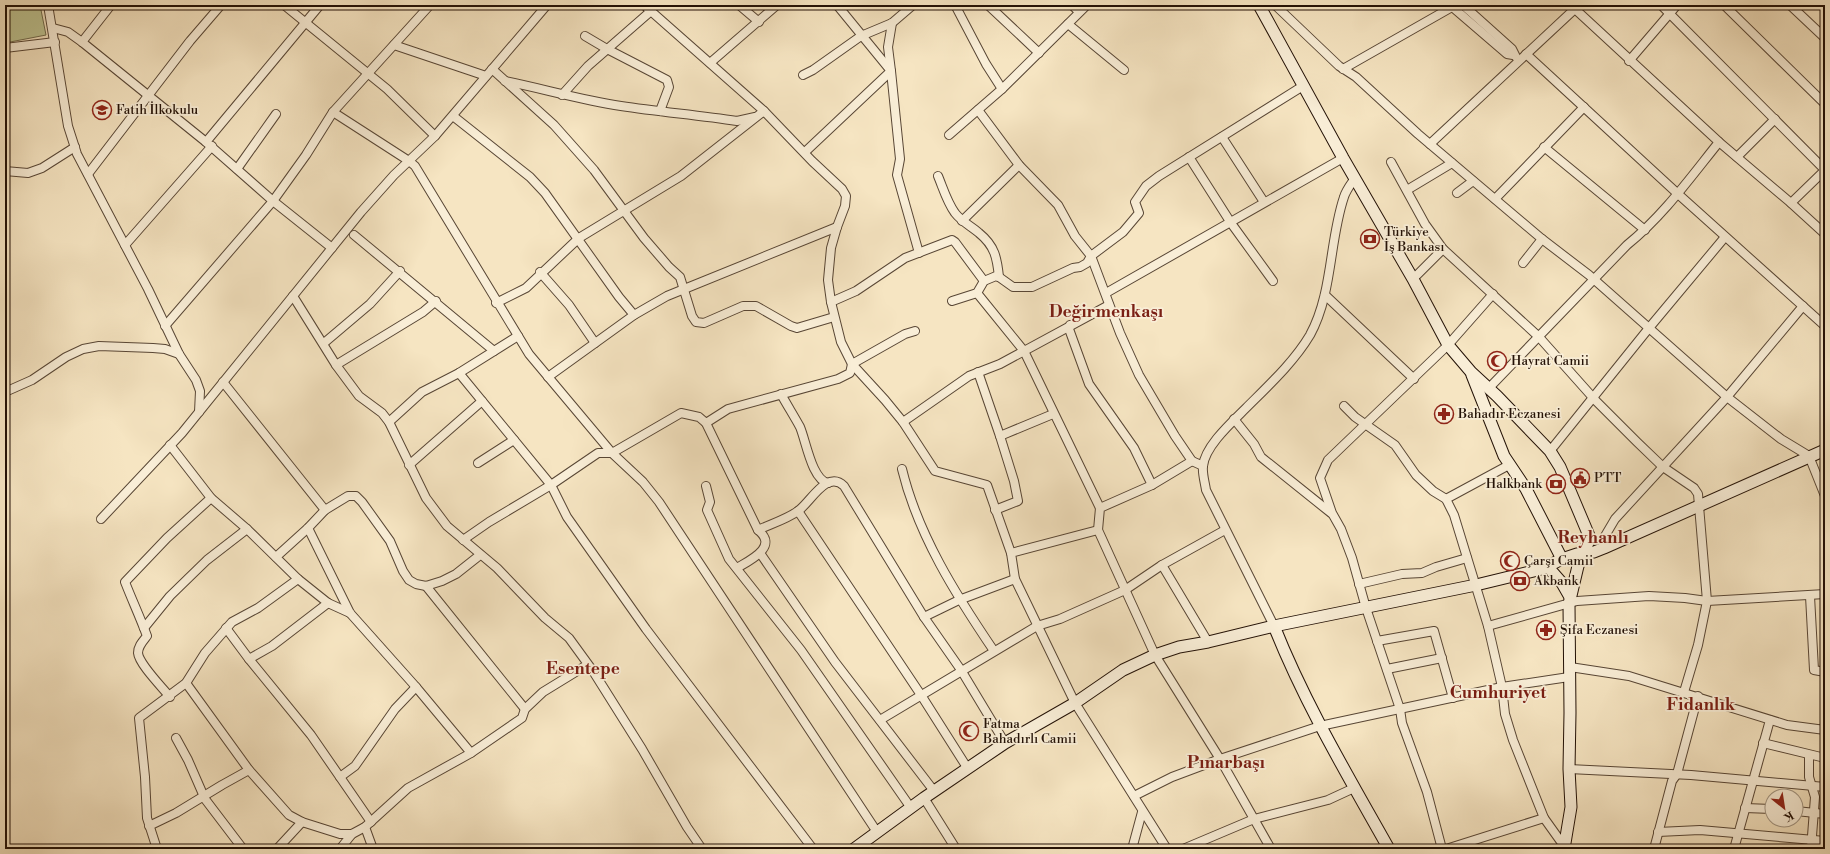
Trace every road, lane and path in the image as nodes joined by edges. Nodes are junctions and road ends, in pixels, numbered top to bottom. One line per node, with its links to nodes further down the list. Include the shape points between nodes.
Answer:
1 (48, 5): 33 (street)
2 (111, 5): 38 (street)
3 (221, 5): 57 (street)
4 (284, 5): 29 (street)
5 (320, 5): 29 (street)
6 (430, 5): 39 (street)
7 (547, 5): 48 (street)
8 (644, 5): 26 (street)
9 (740, 5): 30 (street)
10 (777, 5): 30 (street)
11 (837, 5): 35 (street)
12 (913, 5): 31 (street)
13 (954, 5): 56 (street)
14 (988, 5): 42 (street)
15 (1072, 5): 27 (street)
16 (1086, 5): 27 (street)
17 (1259, 5): 55 (main road)
18 (1274, 5): 47 (street)
19 (1463, 5): 44 (street, via 1512,49)
20 (1661, 5): 28 (street)
21 (1677, 5): 28 (street)
22 (1724, 5): 59 (street)
23 (1790, 5): 36 (street)
24 (1451, 6): 44 (street, via 1507,54); 47 (street)
25 (1577, 7): 43 (street); 45 (street)
26 (651, 11): 41 (street); 46 (street)
27 (1079, 12): 32 (street)
28 (1670, 13): 45 (street); 67 (street)
29 (304, 22): 51 (street); 72 (street)
30 (758, 22): 46 (street)
31 (892, 23): 35 (street); 50 (street, via 888,47)
32 (1068, 24): 42 (street); 49 (street)
33 (53, 28): 37 (street); 38 (street, via 68,32)
34 (586, 36): 41 (street)
35 (861, 36): 50 (street); 52 (street)
36 (1825, 38)
37 (55, 42): 40 (street); 74 (street, via 68,126)
38 (82, 42): 57 (street)
39 (394, 45): 51 (street); 53 (street)
40 (5, 48)
41 (607, 49): 58 (street); 62 (street, via 667,80 669,86)
42 (1040, 53): 56 (street)
43 (1526, 54): 44 (street); 60 (street)
44 (1516, 58): 73 (street)
45 (1629, 61): 71 (street)
46 (710, 63): 64 (street)
47 (1344, 69): 73 (street)
48 (492, 70): 53 (street); 54 (street)
49 (1124, 70)
50 (891, 71): 76 (street); 111 (street, via 900,159 897,175)
51 (368, 74): 63 (street); 69 (street)
52 (803, 75)
53 (486, 76): 66 (street)
54 (505, 81): 58 (street); 98 (street, via 554,125 594,170)
55 (1303, 86): 70 (street); 79 (main road)
56 (1002, 89): 61 (street)
57 (148, 95): 72 (street); 87 (street)
58 (562, 95): 62 (street)
59 (1825, 104)
60 (1584, 108): 75 (street); 93 (street)
61 (978, 110): 68 (street); 83 (street)
62 (660, 111): 64 (street, via 737,121)
63 (333, 112): 80 (street); 95 (street, via 306,155)
64 (761, 113): 76 (street); 98 (street, via 681,176)
65 (276, 114): 84 (street)
66 (452, 116): 69 (street); 106 (street, via 530,177)
67 (1775, 119): 78 (street); 85 (street)
68 (948, 135)
69 (435, 136): 80 (street)
70 (1222, 137): 77 (street); 96 (street)
71 (1719, 142): 78 (street); 93 (street)
72 (209, 144): 84 (street); 108 (street)
73 (1430, 144): 82 (street)
74 (75, 147): 86 (street, via 42,168 28,173); 87 (street)
75 (1544, 147): 94 (street); 102 (street)
76 (805, 152): 101 (street, via 846,196)
77 (1189, 157): 100 (street); 112 (street, via 1146,186 1135,202 1139,212 1116,239)
78 (1737, 157): 97 (street)
79 (1342, 158): 89 (main road); 96 (street)
80 (409, 161): 109 (street, via 389,180); 130 (street, via 420,174)
81 (1392, 162): 91 (street)
82 (1452, 163): 90 (street); 91 (street)
83 (1019, 165): 99 (street); 112 (street, via 1058,205 1075,236)
84 (237, 169): 95 (street)
85 (1825, 170): 97 (street)
86 (5, 171)
87 (88, 174): 108 (street)
88 (938, 176): 99 (street, via 954,212)
89 (1355, 178): 118 (main road); 125 (street, via 1344,195 1334,233)
90 (1473, 181): 92 (street); 94 (street)
91 (1408, 190): 110 (street, via 1425,224)
92 (1458, 193)
93 (1678, 194): 102 (street); 105 (street)
94 (1495, 199): 107 (street)
95 (272, 201): 109 (street); 136 (street)
96 (1264, 202): 100 (street)
97 (1791, 203): 103 (street)
98 (623, 211): 106 (street); 121 (street, via 680,278)
99 (962, 221): 116 (street, via 990,244 996,255)
100 (1231, 223): 120 (street); 123 (street)
101 (837, 227): 121 (street); 129 (street, via 831,248 828,280)
102 (1644, 230): 117 (street)
103 (1825, 234)
104 (354, 235): 114 (street)
105 (1725, 237): 132 (street); 138 (street)
106 (579, 238): 115 (street); 133 (street)
107 (1542, 239): 113 (street); 117 (street)
108 (125, 245): 136 (street)
109 (332, 248): 126 (street)
110 (1443, 249): 118 (street); 124 (street)
111 (919, 253): 119 (street, via 952,240); 129 (street, via 905,258 856,291)
112 (1091, 256): 116 (street, via 1087,263 1080,267 1072,268 1032,287 1013,287); 123 (street)
113 (1523, 263)
114 (400, 271): 127 (street); 142 (street, via 370,304)
115 (540, 272): 130 (street, via 526,288); 143 (street, via 569,305)
116 (1000, 277): 119 (street)
117 (1594, 278): 138 (street); 141 (street)
118 (1413, 279): 144 (main road)
119 (984, 281): 122 (street)
120 (1273, 281)
121 (684, 290): 133 (street, via 667,296); 134 (street, via 692,316 700,324 750,305 797,328)
122 (977, 293): 128 (street); 146 (street)
123 (1106, 293): 131 (street)
124 (1493, 294): 141 (street); 144 (street)
125 (1325, 295): 154 (street); 165 (street, via 1310,334 1297,354)
126 (293, 296): 142 (street); 155 (street)
127 (436, 301): 145 (street); 149 (street, via 423,312)
128 (952, 301)
129 (831, 302): 134 (street)
130 (496, 303): 140 (street)
131 (1109, 305): 135 (street); 177 (street, via 1139,375)
132 (1804, 306): 137 (street); 159 (street)
133 (634, 315): 143 (street)
134 (834, 317): 148 (street, via 840,342)
135 (1070, 325): 146 (street); 186 (street, via 1069,329 1089,384 1134,448)
136 (165, 326): 147 (street)
137 (1825, 326)
138 (1649, 328): 159 (street); 160 (street)
139 (915, 331): 148 (street)
140 (518, 336): 145 (street); 153 (street)
141 (1539, 337): 156 (street); 160 (street)
142 (324, 343): 149 (street)
143 (595, 343): 153 (street)
144 (1448, 345): 151 (main road); 154 (street)
145 (494, 350): 152 (street)
146 (1024, 351): 150 (street); 164 (street)
147 (179, 354): 157 (street, via 159,348 99,346 83,349 32,380); 163 (street, via 200,391)
148 (852, 364): 158 (street, via 850,372 838,379); 167 (street)
149 (336, 365): 166 (street, via 359,396 382,413)
150 (978, 372): 167 (street, via 960,381); 170 (street)
151 (1471, 372): 156 (main road); 180 (main road, via 1499,447)
152 (459, 373): 161 (street); 166 (street, via 422,392)
153 (548, 377): 175 (street)
154 (1414, 379): 169 (street)
155 (223, 382): 163 (street); 193 (street)
156 (1489, 388): 174 (main road)
157 (5, 392)
158 (781, 394): 168 (street, via 728,409); 184 (street, via 800,428 817,475 823,482)
159 (1727, 397): 176 (street, via 1781,439); 182 (street)
160 (1594, 398): 174 (street); 182 (street)
161 (482, 401): 171 (street); 179 (street)
162 (1344, 406): 169 (street, via 1354,418)
163 (199, 412): 172 (street)
164 (1053, 414): 170 (street); 192 (street)
165 (1234, 420): 181 (street, via 1207,453); 196 (street, via 1254,444 1261,457)
166 (389, 422): 179 (street)
167 (903, 422): 194 (street, via 934,470 987,485)
168 (706, 423): 175 (street, via 699,417 681,414); 200 (street)
169 (1364, 424): 190 (street, via 1395,445 1416,475); 196 (street, via 1328,460 1320,478)
170 (1000, 436): 194 (street, via 1018,501)
171 (514, 440): 178 (street); 185 (street)
172 (170, 445): 189 (street); 197 (street)
173 (1825, 450): 176 (main road)
174 (1550, 451): 203 (main road, via 1560,467)
175 (612, 453): 185 (street, via 598,453); 294 (street, via 643,482 659,502)
176 (1808, 456): 188 (street); 191 (main road)
177 (1192, 461): 181 (street); 186 (street)
178 (478, 463)
179 (409, 465): 204 (street, via 426,498 447,526)
180 (1509, 465): 190 (street); 212 (main road, via 1526,489)
181 (1203, 466): 202 (street, via 1206,490)
182 (1663, 467): 191 (street, via 1694,488); 205 (street, via 1615,519)
183 (902, 469): 224 (street, via 915,513)
184 (828, 483): 195 (street); 230 (street, via 840,482 844,486)
185 (551, 485): 204 (street); 307 (street, via 567,517 646,629)
186 (1152, 485): 192 (street)
187 (706, 486): 215 (street, via 710,502 707,510 729,559)
188 (1825, 496)
189 (211, 498): 199 (street); 234 (street, via 167,538 126,582)
190 (1446, 499): 211 (street, via 1454,515)
191 (1700, 505): 205 (main road); 226 (street)
192 (1100, 508): 201 (street)
193 (325, 510): 198 (street); 220 (street, via 348,496 356,496 390,541 409,580)
194 (995, 510): 207 (street)
195 (798, 511): 200 (street); 251 (street)
196 (1332, 513): 218 (street, via 1341,529)
197 (101, 519)
198 (308, 528): 210 (street); 229 (street)
199 (247, 529): 210 (street); 234 (street, via 179,587)
200 (758, 530): 206 (street, via 764,534 765,542)
201 (1098, 530): 207 (street); 221 (street)
202 (1225, 530): 213 (street); 232 (street)
203 (1590, 538): 205 (main road); 208 (main road)
204 (462, 540): 209 (street)
205 (1607, 542): 208 (main road, via 1594,552)
206 (760, 553): 215 (street); 258 (street, via 835,662)
207 (1011, 553): 216 (street)
208 (1584, 553): 212 (main road); 225 (main road)
209 (480, 555): 220 (street, via 456,574); 242 (street, via 497,568 545,618 569,638)
210 (276, 557): 217 (street)
211 (1467, 558): 218 (street, via 1422,573 1402,574); 219 (street)
212 (1562, 559): 214 (main road)
213 (1162, 565): 221 (street); 237 (street)
214 (1548, 567): 219 (main road); 225 (main road, via 1562,583)
215 (737, 568): 282 (street, via 756,596 801,650)
216 (1015, 579): 224 (street); 231 (street)
217 (298, 580): 227 (street); 235 (street)
218 (1359, 584): 228 (street)
219 (1476, 585): 228 (main road); 233 (street)
220 (426, 586): 256 (street)
221 (1125, 590): 231 (street, via 1060,619); 239 (street)
222 (1825, 594): 223 (street)
223 (1810, 596): 226 (street); 246 (street, via 1814,670)
224 (959, 600): 230 (street); 238 (street)
225 (1569, 600): 226 (street, via 1578,602 1649,596); 233 (street); 245 (main road)
226 (1708, 601): 250 (street)
227 (328, 603): 229 (street); 241 (street, via 272,646)
228 (1366, 608): 232 (main road); 236 (street)
229 (350, 612): 248 (street)
230 (924, 617): 244 (street)
231 (1037, 626): 238 (street); 255 (street)
232 (1274, 626): 237 (main road); 260 (main road)
233 (1488, 626): 249 (street)
234 (144, 628): 253 (street, via 147,636 140,644 138,653)
235 (226, 628): 241 (street); 247 (street, via 205,653)
236 (1377, 641): 240 (street, via 1434,630); 243 (street)
237 (1208, 642): 239 (main road, via 1179,646)
238 (994, 651): 244 (street)
239 (1155, 656): 255 (main road, via 1123,670); 268 (street)
240 (1442, 658): 243 (street); 254 (street)
241 (250, 659): 273 (street, via 307,729)
242 (587, 665): 256 (street, via 543,692); 306 (street, via 642,749 687,828)
243 (1387, 669): 257 (street)
244 (961, 670): 251 (street); 263 (street)
245 (1569, 672): 249 (street); 250 (street, via 1629,676); 270 (main road)
246 (1825, 672)
247 (186, 683): 253 (street); 271 (street)
248 (416, 687): 265 (street); 273 (street, via 395,709 355,766)
249 (1502, 687): 254 (street); 289 (street, via 1505,714 1513,740)
250 (1684, 692): 252 (street)
251 (920, 695): 258 (street); 269 (street)
252 (1698, 696): 259 (street); 272 (street)
253 (170, 697): 293 (street, via 139,718)
254 (1454, 698): 257 (street)
255 (1075, 703): 263 (main road); 280 (street)
256 (525, 709): 265 (street, via 522,718)
257 (1400, 709): 260 (street); 315 (street, via 1402,723 1427,792)
258 (880, 720): 278 (street)
259 (1770, 720): 261 (street); 264 (street)
260 (1320, 726): 268 (street); 277 (main road)
261 (1825, 730)
262 (176, 738): 279 (street)
263 (1006, 743): 269 (main road)
264 (1763, 743): 266 (street); 274 (street)
265 (471, 753): 292 (street, via 408,788)
266 (1809, 755): 267 (street); 275 (street, via 1809,777)
267 (1825, 758)
268 (1220, 759): 280 (street, via 1172,777); 290 (street)
269 (968, 769): 278 (main road)
270 (1569, 769): 272 (street); 300 (main road, via 1571,808)
271 (249, 770): 279 (street); 291 (street, via 289,815)
272 (1677, 774): 274 (street); 295 (street, via 1672,781)
273 (340, 777): 292 (street)
274 (1752, 780): 275 (street); 283 (street)
275 (1812, 786): 276 (street); 287 (street, via 1815,797)
276 (1825, 787)
277 (1354, 788): 290 (street, via 1328,800); 314 (main road)
278 (934, 791): 281 (main road)
279 (205, 796): 293 (street); 302 (street)
280 (1134, 796): 285 (street)
281 (924, 798): 282 (main road); 309 (street)
282 (910, 808): 294 (main road)
283 (1744, 808): 284 (street); 296 (street)
284 (1764, 809)
285 (1142, 812): 310 (street); 311 (street)
286 (1804, 812): 287 (street)
287 (1814, 813): 288 (street); 298 (street)
288 (1825, 814)
289 (1544, 818): 300 (street); 316 (street)
290 (1254, 819): 312 (street); 313 (street)
291 (302, 822): 297 (street, via 340,834); 303 (street)
292 (368, 825): 297 (street); 305 (street)
293 (149, 826): 301 (street)
294 (877, 832): 308 (main road)
295 (1658, 832): 296 (street, via 1700,830); 317 (street)
296 (1738, 833): 298 (street); 318 (street)
297 (352, 834): 304 (street)
298 (1811, 840): 299 (street); 319 (street)
299 (1825, 841)
300 (1564, 848)
301 (157, 849)
302 (243, 849)
303 (278, 849)
304 (340, 849)
305 (373, 849)
306 (702, 849)
307 (813, 849)
308 (854, 849)
309 (956, 849)
310 (1132, 849)
311 (1167, 849)
312 (1183, 849)
313 (1270, 849)
314 (1389, 849)
315 (1442, 849)
316 (1446, 849)
317 (1654, 849)
318 (1734, 849)
319 (1811, 849)

